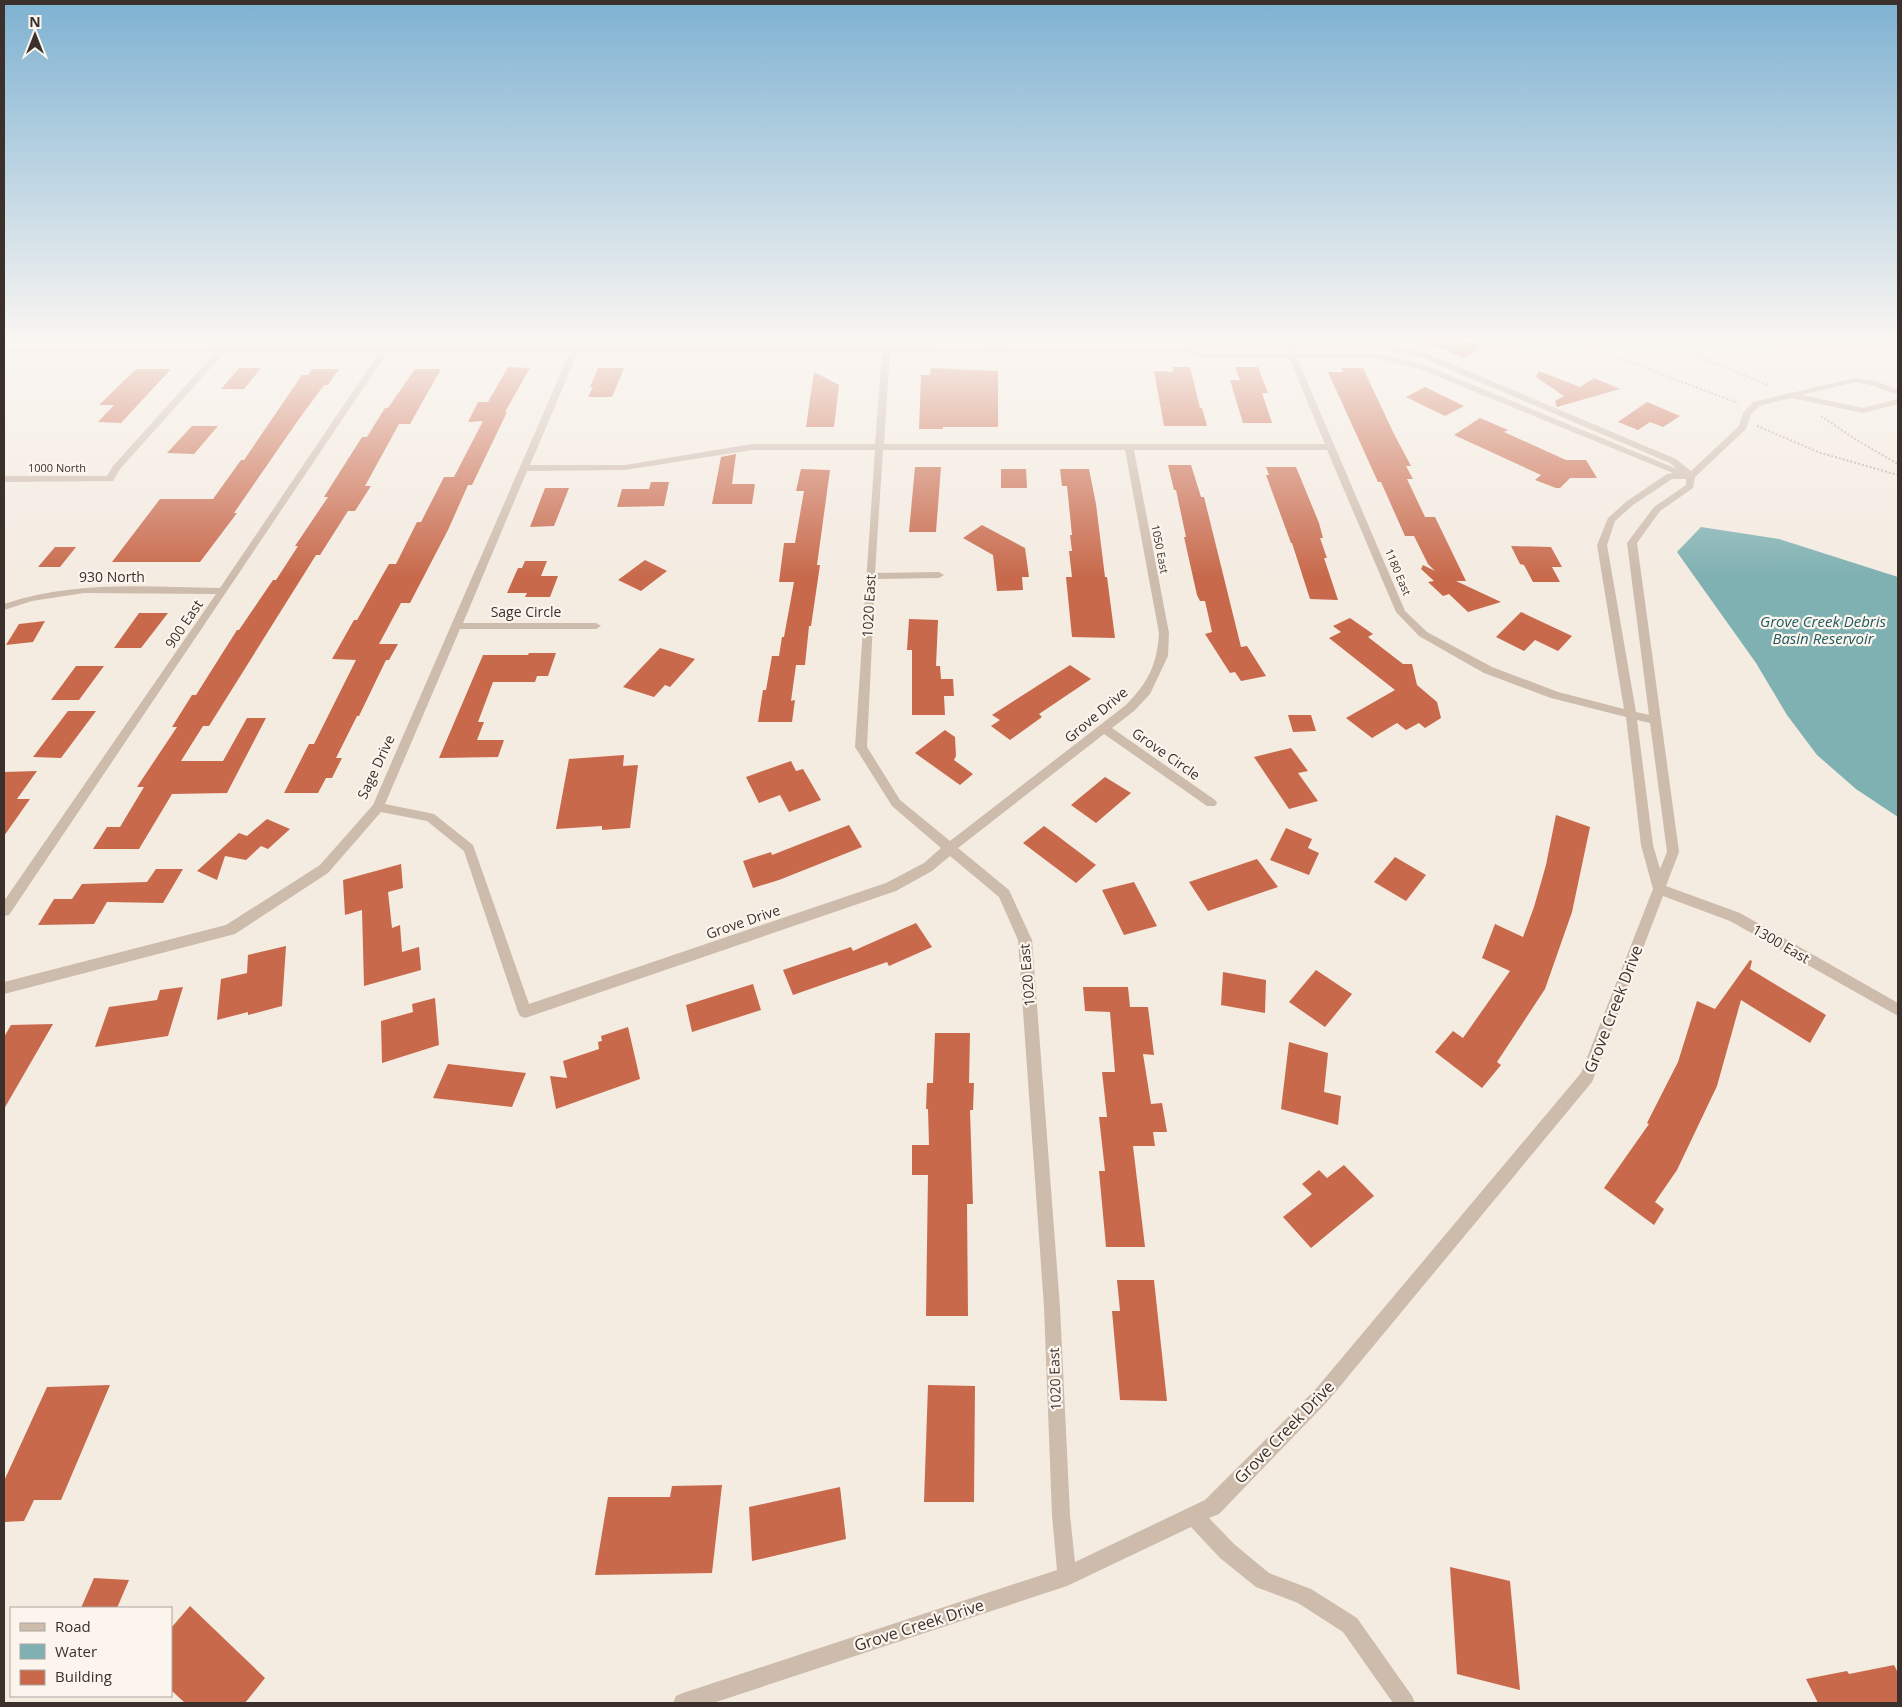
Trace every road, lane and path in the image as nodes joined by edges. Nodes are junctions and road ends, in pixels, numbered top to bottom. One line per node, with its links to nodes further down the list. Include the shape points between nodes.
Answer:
1 (161, 418): 18 (street, 1000 North, via 110,479)
2 (340, 418): 21 (street, 900 East)
3 (546, 418): 15 (street, Sage Drive)
4 (880, 418): 11 (street, 1020 East)
5 (1318, 418): 13 (street, 1180 East)
6 (1543, 418): 17 (street, via 1663,468)
7 (1571, 418): 17 (street, via 1673,461)
8 (1746, 418): 10 (street)
9 (1823, 418): 14 (path)
10 (1744, 424): 16 (path, via 1769,431 1820,454); 17 (street, Grove Creek Drive)
11 (878, 447): 12 (street); 15 (street, via 752,447 638,466); 20 (street, 1020 East)
12 (1129, 447): 13 (street); 25 (street, 1050 East, via 1164,633)
13 (1331, 447): 26 (street, 1180 East, via 1401,612 1423,634 1488,670 1523,684)
14 (1898, 464)
15 (524, 468): 23 (street, Sage Drive)
16 (1898, 475)
17 (1691, 476): 26 (street, via 1670,476 1630,504 1611,520 1602,544); 27 (street, Grove Creek Drive, via 1690,486 1657,509 1632,543)
18 (4, 479)
19 (940, 575): 20 (street)
20 (870, 576): 31 (street, 1020 East, via 861,747 896,803)
21 (223, 591): 22 (street, 930 North, via 64,590 26,598); 33 (street, 900 East)
22 (4, 607)
23 (456, 626): 24 (street, Sage Circle); 30 (street, Sage Drive)
24 (596, 626)
25 (1163, 656): 28 (street, Grove Drive, via 1146,691)
26 (1631, 715): 27 (street, 1180 East); 32 (street, via 1646,846)
27 (1657, 721): 32 (street, Grove Creek Drive, via 1674,852)
28 (1105, 729): 29 (street, Grove Circle); 31 (street, Grove Drive)
29 (1211, 803)
30 (378, 806): 31 (street, Grove Drive, via 430,817 469,848 525,1012 891,887 928,867); 34 (street, Sage Drive, via 324,869 230,930)
31 (952, 848): 37 (street, 1020 East, via 1004,894 1026,940)
32 (1658, 889): 35 (street, 1300 East, via 1735,917); 36 (street, Grove Creek Drive, via 1587,1077 1321,1396 1212,1507)
33 (4, 911)
34 (4, 988)
35 (1898, 1010)
36 (1194, 1516): 37 (street, Grove Creek Drive); 39 (street, via 1227,1551 1263,1580 1304,1596 1350,1625)
37 (1067, 1576): 38 (street, Grove Creek Drive)
38 (683, 1703)
39 (1405, 1703)

